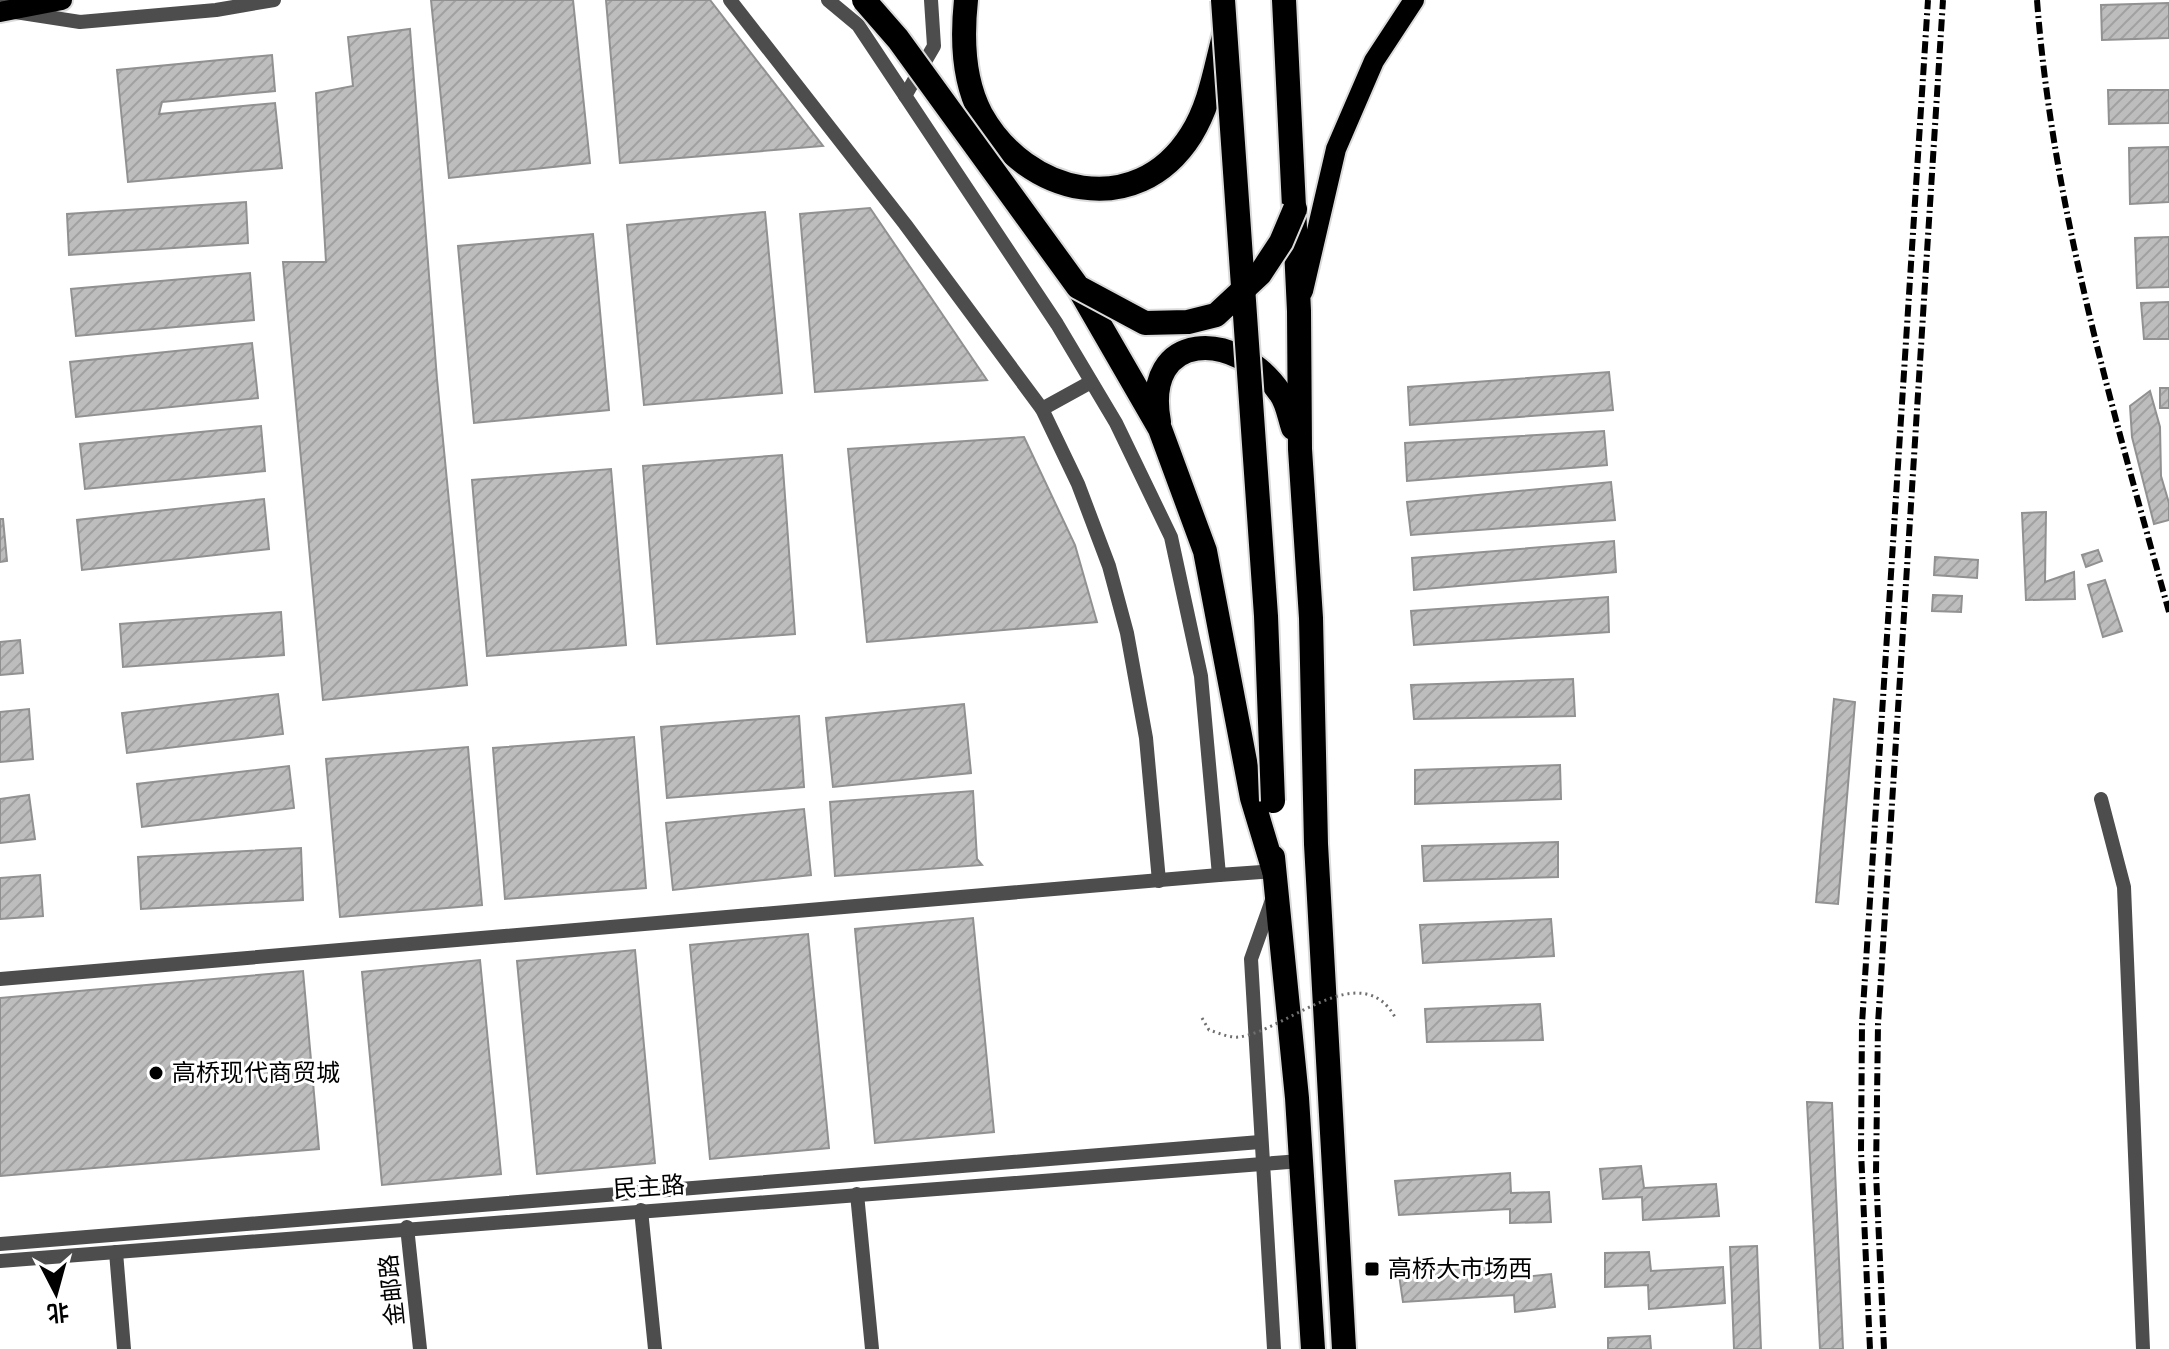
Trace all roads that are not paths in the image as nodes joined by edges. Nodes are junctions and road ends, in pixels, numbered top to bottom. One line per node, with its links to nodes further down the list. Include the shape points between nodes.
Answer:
1 (62, 0): 11 (main road)
2 (274, 0): 11 (street, via 80,22)
3 (730, 0): 18 (street)
4 (828, 0): 13 (street, via 858,25)
5 (864, 0): 15 (highway, bridge)
6 (931, 0): 13 (street, via 934,46)
7 (966, 0): 12 (highway, via 966,65 980,112 1023,165 1092,191 1129,186 1190,137 1205,108)
8 (1223, 0): 12 (highway, bridge)
9 (1284, 0): 14 (highway)
10 (1414, 0): 16 (main road, via 1374,61 1336,149)
11 (5, 8)
12 (1225, 30): 21 (highway, bridge, via 1266,616)
13 (905, 96): 17 (street)
14 (1295, 209): 15 (highway, bridge, via 1260,274 1216,315 1145,323); 16 (highway)
15 (1078, 287): 19 (highway)
16 (1299, 311): 20 (highway)
17 (1091, 382): 18 (street); 23 (street, via 1171,537 1201,676)
18 (1042, 409): 24 (street, via 1109,566 1127,633 1146,738)
19 (1160, 429): 20 (highway, via 1155,402 1168,365 1198,346 1222,347 1265,374 1282,395); 21 (highway, via 1205,551)
20 (1300, 449): 42 (highway)
21 (1262, 799): 25 (highway)
22 (2101, 799): 43 (street, via 2124,887)
23 (1219, 875): 24 (street); 25 (street)
24 (1159, 881): 26 (street)
25 (1274, 882): 27 (street, via 1251,959); 28 (highway)
26 (0, 979)
27 (1260, 1142): 29 (street); 33 (street, 民主路)
28 (1301, 1161): 29 (street, 民主路); 41 (highway)
29 (1262, 1164): 30 (street, 民主路); 40 (street)
30 (857, 1194): 31 (street, 民主路); 39 (street)
31 (641, 1210): 32 (street, 民主路); 38 (street)
32 (407, 1227): 34 (street, 民主路); 37 (street, 金邮路)
33 (0, 1244)
34 (116, 1252): 35 (street, 民主路); 36 (street)
35 (0, 1261)
36 (124, 1349)
37 (420, 1349)
38 (655, 1349)
39 (872, 1349)
40 (1274, 1349)
41 (1313, 1349)
42 (1344, 1349)
43 (2143, 1349)

